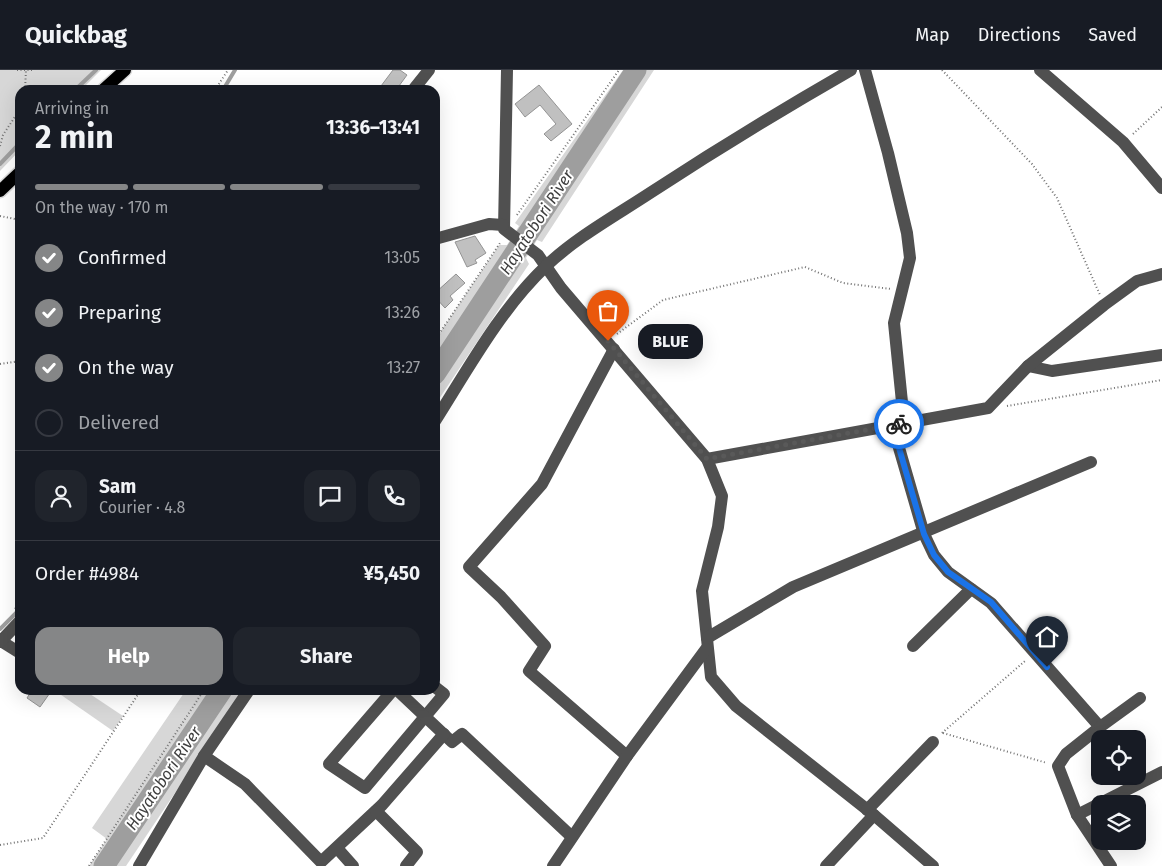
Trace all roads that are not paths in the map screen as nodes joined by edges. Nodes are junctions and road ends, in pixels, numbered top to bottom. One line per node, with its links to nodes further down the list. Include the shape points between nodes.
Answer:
1 (125, 70): 7 (main road)
2 (429, 70): 8 (street)
3 (507, 70): 12 (street)
4 (851, 70): 14 (street, via 593,230)
5 (865, 70): 20 (street, via 888,153 910,258 894,323 903,412)
6 (1040, 70): 10 (street, via 1123,142)
7 (109, 85)
8 (417, 85)
9 (15, 177): 11 (main road)
10 (1162, 188)
11 (0, 191)
12 (507, 230): 13 (street, via 489,224); 14 (street, via 535,252)
13 (440, 239)
14 (545, 266): 16 (street); 19 (street, via 488,339)
15 (1162, 274): 18 (street, via 1137,281)
16 (611, 345): 21 (street); 40 (street, via 542,484 469,567 545,646 529,671)
17 (1162, 355): 18 (street, via 1052,371)
18 (1028, 366): 20 (street, via 988,408)
19 (440, 413)
20 (899, 424): 21 (street); 23 (street, via 895,434)
21 (707, 459): 27 (street, via 722,496 702,592)
22 (1091, 462): 23 (street)
23 (924, 534): 24 (street, via 934,555 948,572); 27 (street, via 793,587)
24 (972, 589): 28 (street); 36 (street, via 991,602)
25 (15, 626): 26 (street)
26 (1, 641): 29 (street)
27 (706, 644): 40 (street); 43 (street, via 711,677 736,706)
28 (913, 646)
29 (15, 650)
30 (440, 691): 35 (street, via 444,694)
31 (246, 695): 39 (street)
32 (389, 695): 35 (street, via 329,764 365,788)
33 (402, 695): 35 (street)
34 (1140, 698): 36 (street)
35 (424, 716): 37 (street)
36 (1100, 727): 44 (street, via 1066,754 1058,766)
37 (444, 734): 42 (street); 45 (street, via 452,742 462,734)
38 (938, 737): 43 (street)
39 (204, 756): 46 (street, via 246,784 322,862); 47 (street)
40 (627, 756): 45 (street)
41 (1162, 772): 44 (street)
42 (376, 811): 46 (street); 49 (street, via 417,852)
43 (870, 813): 51 (street); 52 (street)
44 (1077, 815): 53 (street)
45 (572, 837): 50 (street)
46 (337, 848): 48 (street)
47 (144, 864)
48 (353, 866)
49 (406, 866)
50 (553, 866)
51 (826, 866)
52 (933, 866)
53 (1111, 866)

